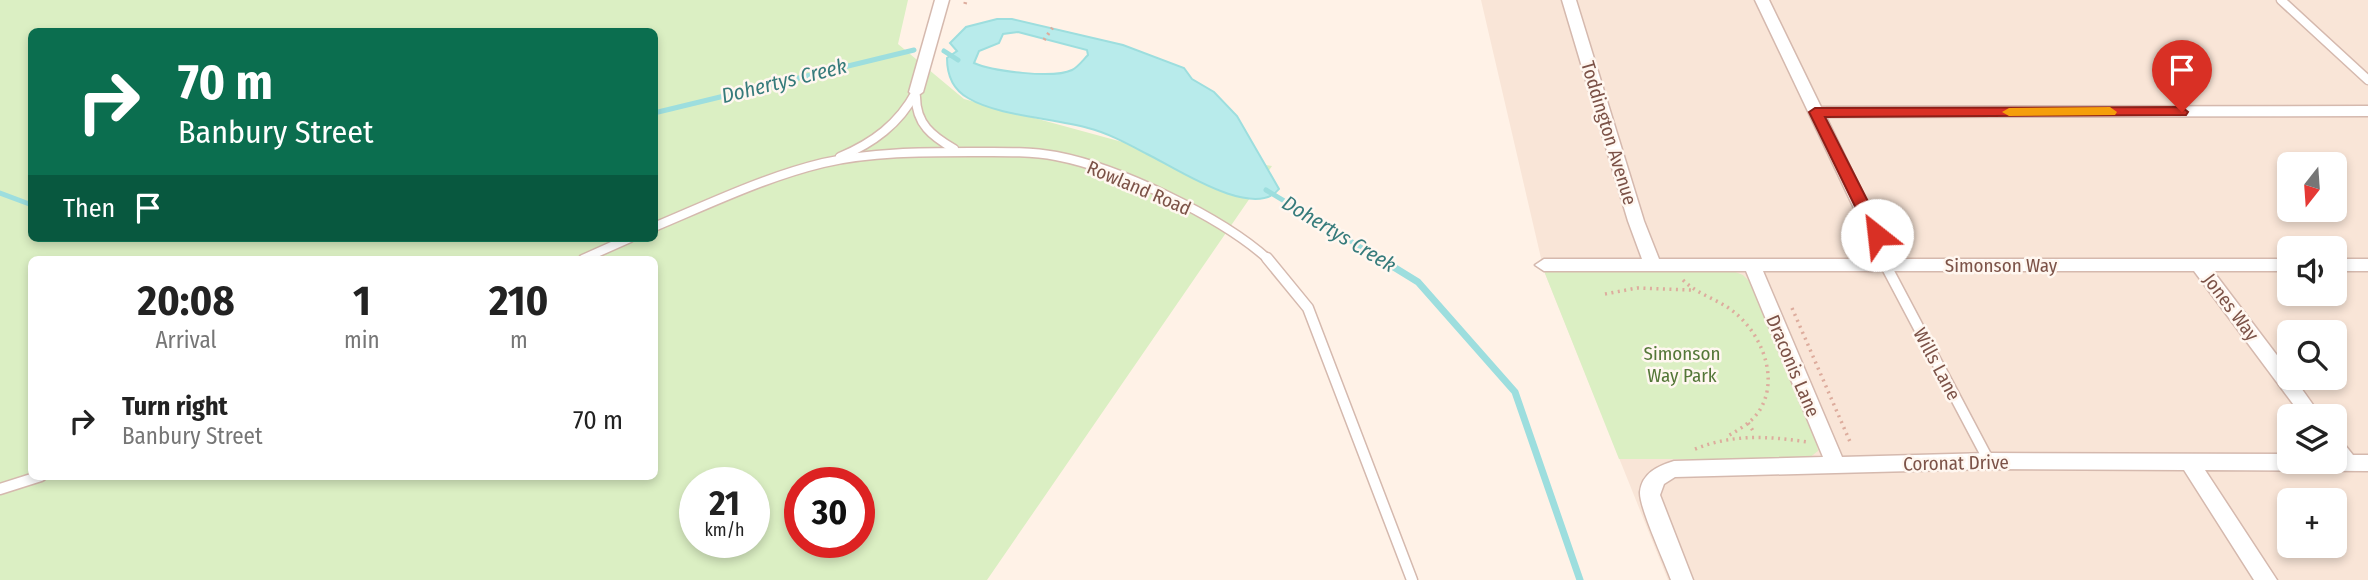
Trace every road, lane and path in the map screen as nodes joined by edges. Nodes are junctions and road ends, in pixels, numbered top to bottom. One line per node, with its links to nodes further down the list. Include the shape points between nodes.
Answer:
1 (942, 0): 8 (street)
2 (1569, 0): 16 (street, Toddington Avenue)
3 (1762, 0): 10 (street)
4 (2281, 0): 7 (lane)
5 (1053, 27): 6 (path)
6 (1044, 40)
7 (2368, 80)
8 (916, 92): 11 (lane, via 922,126); 12 (lane, via 900,118 881,135)
9 (2368, 111): 10 (street)
10 (1815, 112): 24 (street)
11 (956, 150): 12 (lane, Rowland Road); 39 (lane, Rowland Road, via 1056,156 1097,168 1199,214 1247,240 1263,255 1308,308)
12 (824, 163): 13 (lane, Rowland Road, via 754,185)
13 (658, 225)
14 (621, 242): 15 (lane)
15 (590, 256)
16 (1652, 264): 17 (street, Simonson Way); 18 (street, Simonson Way)
17 (1676, 264): 23 (street, Simonson Way); 25 (path)
18 (1544, 265)
19 (2199, 265): 20 (street, Simonson Way); 24 (street, Simonson Way); 28 (street, Jones Way)
20 (2277, 265)
21 (2347, 265): 22 (street)
22 (2368, 265)
23 (1753, 266): 24 (street, Simonson Way); 36 (street, Draconis Lane)
24 (1890, 266): 33 (lane, Wills Lane)
25 (1693, 290): 26 (path, via 1646,287); 29 (path, via 1740,317 1761,345 1766,394)
26 (1605, 294)
27 (1791, 306): 32 (path)
28 (2303, 404)
29 (1748, 423): 30 (path); 31 (path)
30 (1755, 434)
31 (1726, 438)
32 (1851, 444)
33 (1989, 461): 34 (street, Coronat Drive); 36 (street, Coronat Drive)
34 (2190, 463): 35 (street, Coronat Drive); 41 (street)
35 (2358, 463)
36 (1836, 465): 40 (street, Coronat Drive, via 1692,467 1658,475 1650,495)
37 (28, 480): 38 (lane)
38 (0, 489)
39 (1412, 580)
40 (1682, 580)
41 (2266, 580)

